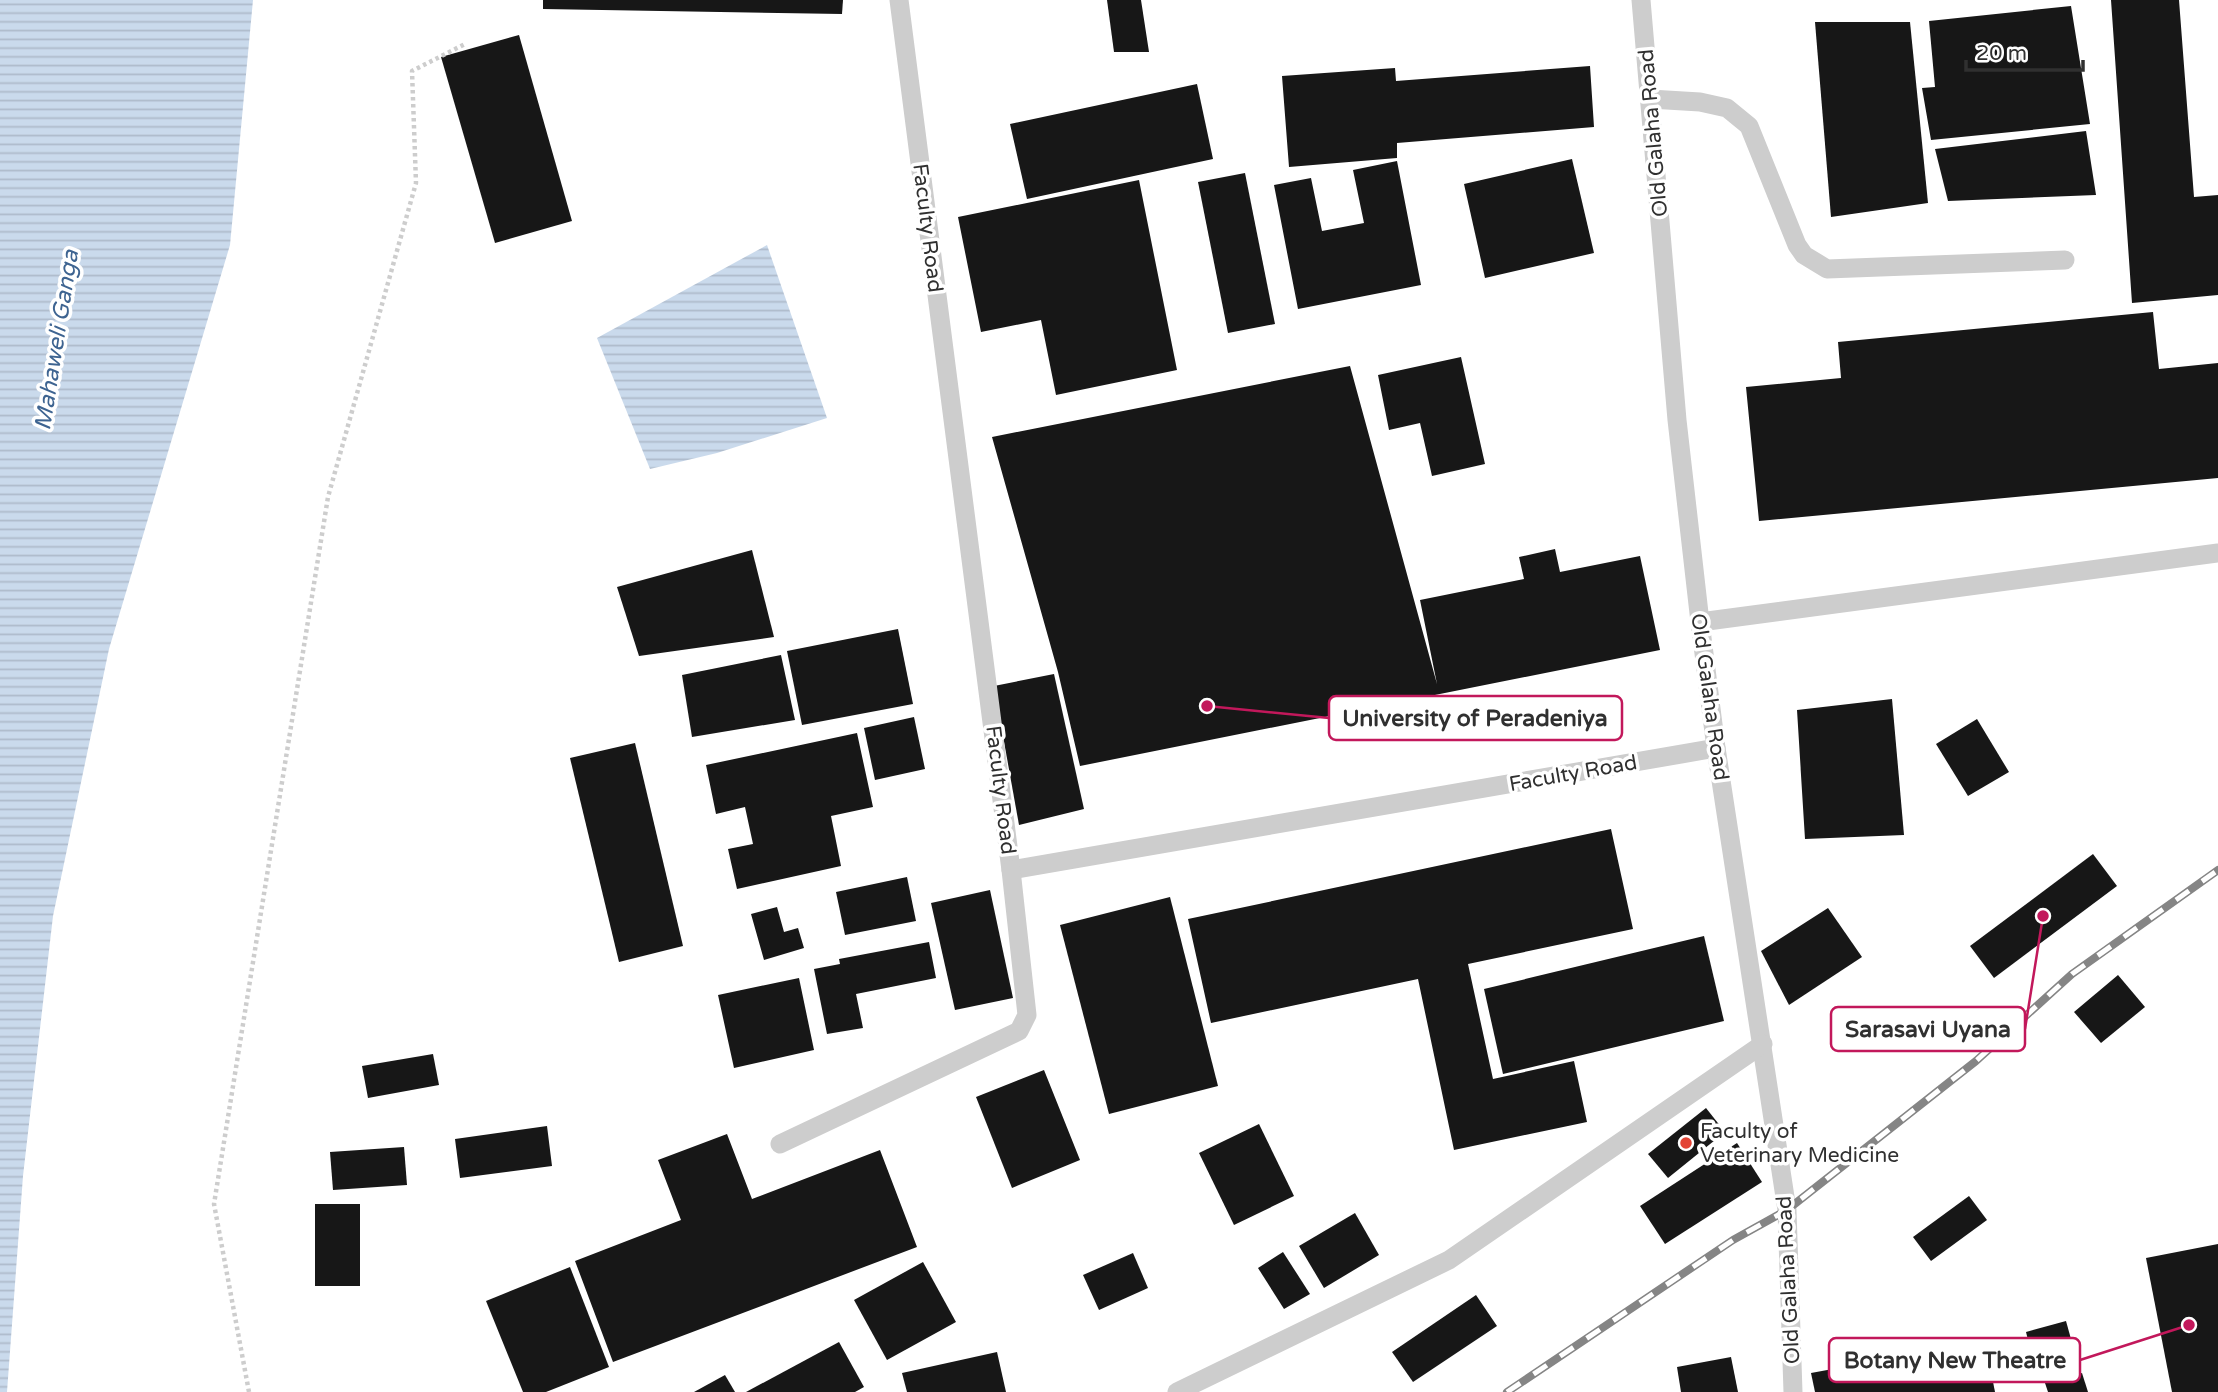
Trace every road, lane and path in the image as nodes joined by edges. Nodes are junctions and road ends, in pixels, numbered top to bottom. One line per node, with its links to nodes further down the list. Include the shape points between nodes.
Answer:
1 (899, 0): 9 (lane, Faculty Road)
2 (1641, 0): 4 (lane, Old Galaha Road)
3 (466, 44): 12 (path, via 412,72 416,183 328,497 216,1190 214,1204)
4 (1650, 99): 5 (lane, via 1727,108 1749,126 1797,245 1827,269); 7 (lane, Old Galaha Road, via 1677,420)
5 (2065, 260)
6 (2218, 553): 7 (lane)
7 (1700, 622): 8 (lane, Old Galaha Road)
8 (1716, 748): 9 (lane, Faculty Road); 10 (lane, Old Galaha Road)
9 (1011, 870): 11 (lane, via 1027,1015 1019,1031)
10 (1763, 1044): 13 (lane, via 1449,1260); 14 (lane, Old Galaha Road, via 1787,1210)
11 (780, 1144)
12 (249, 1392)
13 (1177, 1392)
14 (1793, 1392)

